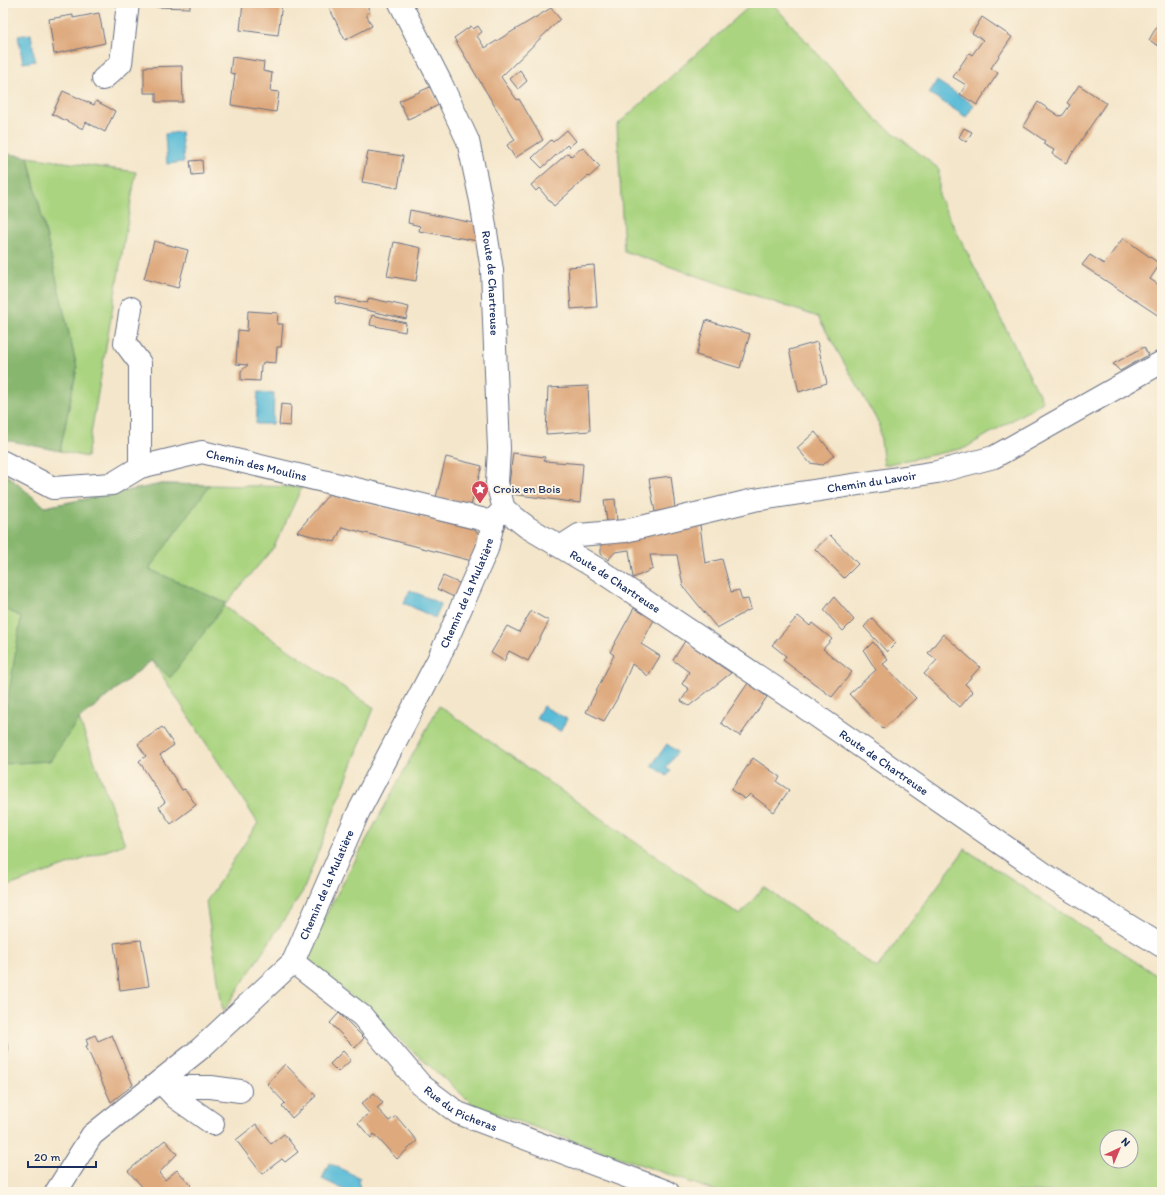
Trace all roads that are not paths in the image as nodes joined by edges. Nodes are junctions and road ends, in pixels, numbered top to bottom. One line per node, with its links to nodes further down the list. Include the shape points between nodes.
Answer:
1 (128, 3): 3 (street, via 121,63)
2 (400, 3): 8 (street, Route de Chartreuse, via 468,141 481,201 492,270 499,449)
3 (103, 80)
4 (130, 308): 7 (street, via 125,343 140,363)
5 (1162, 362): 9 (street, Chemin du Lavoir, via 994,457 937,472 754,500 625,531 579,535)
6 (3, 462): 7 (street, Chemin des Moulins, via 53,488 112,484)
7 (140, 468): 8 (street, Chemin des Moulins, via 202,452 481,519)
8 (498, 516): 9 (street, Route de Chartreuse, via 527,527); 11 (street, Chemin de la Mulatière, via 487,549 438,660 358,813)
9 (562, 546): 10 (street, Route de Chartreuse, via 798,703 1049,877)
10 (1162, 946)
11 (293, 962): 12 (street, Chemin de la Mulatière, via 200,1049); 16 (street, Rue du Picheras, via 362,1016 421,1085 458,1113)
12 (160, 1081): 13 (street, via 173,1086); 14 (street, via 176,1098); 15 (street, Chemin de la Mulatière, via 92,1134)
13 (240, 1091)
14 (213, 1124)
15 (56, 1192)
16 (668, 1192)

